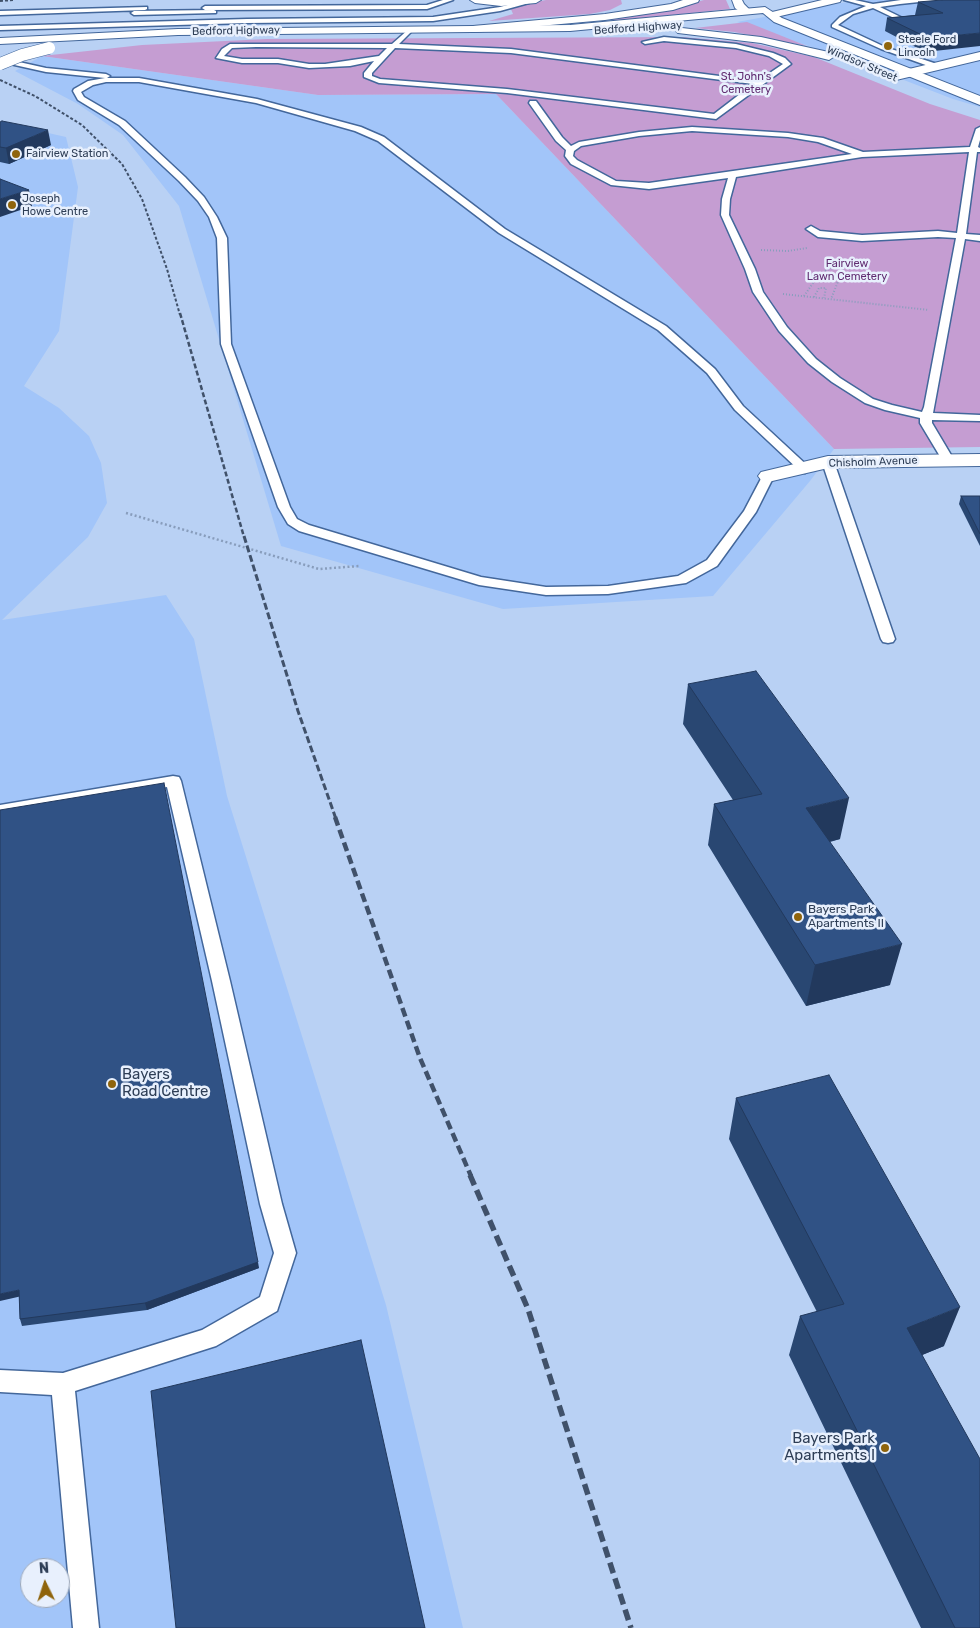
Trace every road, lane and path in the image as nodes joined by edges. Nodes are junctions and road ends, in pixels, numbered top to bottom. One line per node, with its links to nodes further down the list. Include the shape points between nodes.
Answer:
1 (415, 0): 16 (lane)
2 (655, 0): 10 (main road)
3 (736, 0): 21 (main road)
4 (809, 0): 18 (main road)
5 (836, 0): 19 (main road)
6 (847, 0): 14 (lane)
7 (919, 0): 14 (lane); 15 (lane)
8 (476, 1): 12 (main road)
9 (532, 1): 13 (main road); 22 (lane, via 446,18)
10 (689, 1): 17 (main road, via 673,7)
11 (452, 3): 23 (lane, via 432,7 180,8); 23 (lane, via 420,11 162,12)
12 (497, 3): 13 (main road); 23 (lane, via 433,15)
13 (513, 3): 23 (lane, via 434,16)
14 (873, 3): 20 (lane); 26 (lane)
15 (980, 4)
16 (424, 5)
17 (637, 6): 29 (main road, via 593,19)
18 (766, 8): 19 (main road); 21 (main road, Bedford Highway); 30 (main road, Windsor Street, via 778,20)
19 (801, 10): 30 (main road)
20 (842, 18): 25 (lane); 41 (lane, via 834,26)
21 (756, 19): 27 (main road, Bedford Highway); 29 (main road, Bedford Highway); 42 (main road, Windsor Street)
22 (345, 20): 24 (lane, via 320,23)
23 (0, 22): 24 (lane)
24 (218, 22)
25 (850, 22)
26 (913, 25)
27 (633, 29): 29 (main road, Bedford Highway); 37 (main road, via 740,37)
28 (410, 30): 29 (main road, Bedford Highway); 31 (main road, Bedford Highway); 34 (lane)
29 (473, 30)
30 (803, 30): 43 (main road, Windsor Street)
31 (124, 34): 32 (main road, Bedford Highway); 39 (main road, bridge, via 28,53)
32 (6, 40)
33 (645, 42): 45 (lane, via 664,39 736,46 783,59 787,64)
34 (395, 46): 36 (lane); 36 (lane, via 230,46 220,58 325,66); 45 (lane, via 512,50)
35 (980, 56): 41 (main road)
36 (381, 58): 49 (lane, via 368,73 368,77 378,81 507,91)
37 (836, 58)
38 (13, 62): 44 (lane)
39 (0, 64)
40 (854, 64): 42 (main road)
41 (934, 66): 43 (main road)
42 (886, 74): 43 (main road); 48 (main road, Windsor Street)
43 (908, 74): 46 (main road, Windsor Street)
44 (92, 78): 71 (lane, via 123,78 257,101 358,129 381,139 502,231 662,328 711,371 739,408); 72 (lane, via 76,94 122,123 182,179 201,199 219,229 226,344 284,507 292,521 304,528 479,581 546,591 608,590 681,580 712,563 750,512)
45 (759, 83): 49 (lane)
46 (980, 101)
47 (533, 103): 52 (lane)
48 (980, 110)
49 (716, 117): 50 (lane)
50 (715, 129): 52 (lane, via 639,134 579,144); 54 (lane, via 820,140)
51 (980, 129): 53 (lane)
52 (570, 150): 55 (lane, via 569,156 574,162 614,182 632,185 679,183)
53 (977, 150): 54 (lane); 57 (lane)
54 (862, 155): 55 (lane)
55 (733, 174): 59 (lane, via 725,215)
56 (815, 232): 57 (lane, via 862,238 910,234); 59 (path, via 824,244 806,249 774,251)
57 (960, 235): 58 (lane); 65 (lane)
58 (980, 238)
59 (739, 245): 60 (lane)
60 (758, 292): 61 (path); 66 (lane, via 793,341 836,380 869,401)
61 (804, 296): 62 (path); 64 (path, via 826,270 841,265 843,269)
62 (814, 297): 63 (path); 63 (path, via 819,288 826,288)
63 (824, 298): 64 (path)
64 (831, 299): 65 (path)
65 (946, 312): 66 (lane)
66 (926, 416): 67 (lane); 68 (lane, via 926,424)
67 (980, 418)
68 (948, 460): 69 (main road, Chisholm Avenue); 70 (main road, Chisholm Avenue)
69 (980, 460)
70 (828, 462): 71 (main road, Chisholm Avenue); 75 (lane)
71 (805, 469): 72 (main road, Chisholm Avenue)
72 (768, 476)
73 (126, 513): 74 (path, via 320,569)
74 (368, 566)
75 (888, 639)
76 (0, 810): 78 (lane, via 173,781 285,1253 269,1304 208,1339)
77 (0, 1381): 78 (lane)
78 (63, 1384): 79 (lane)
79 (86, 1628)

